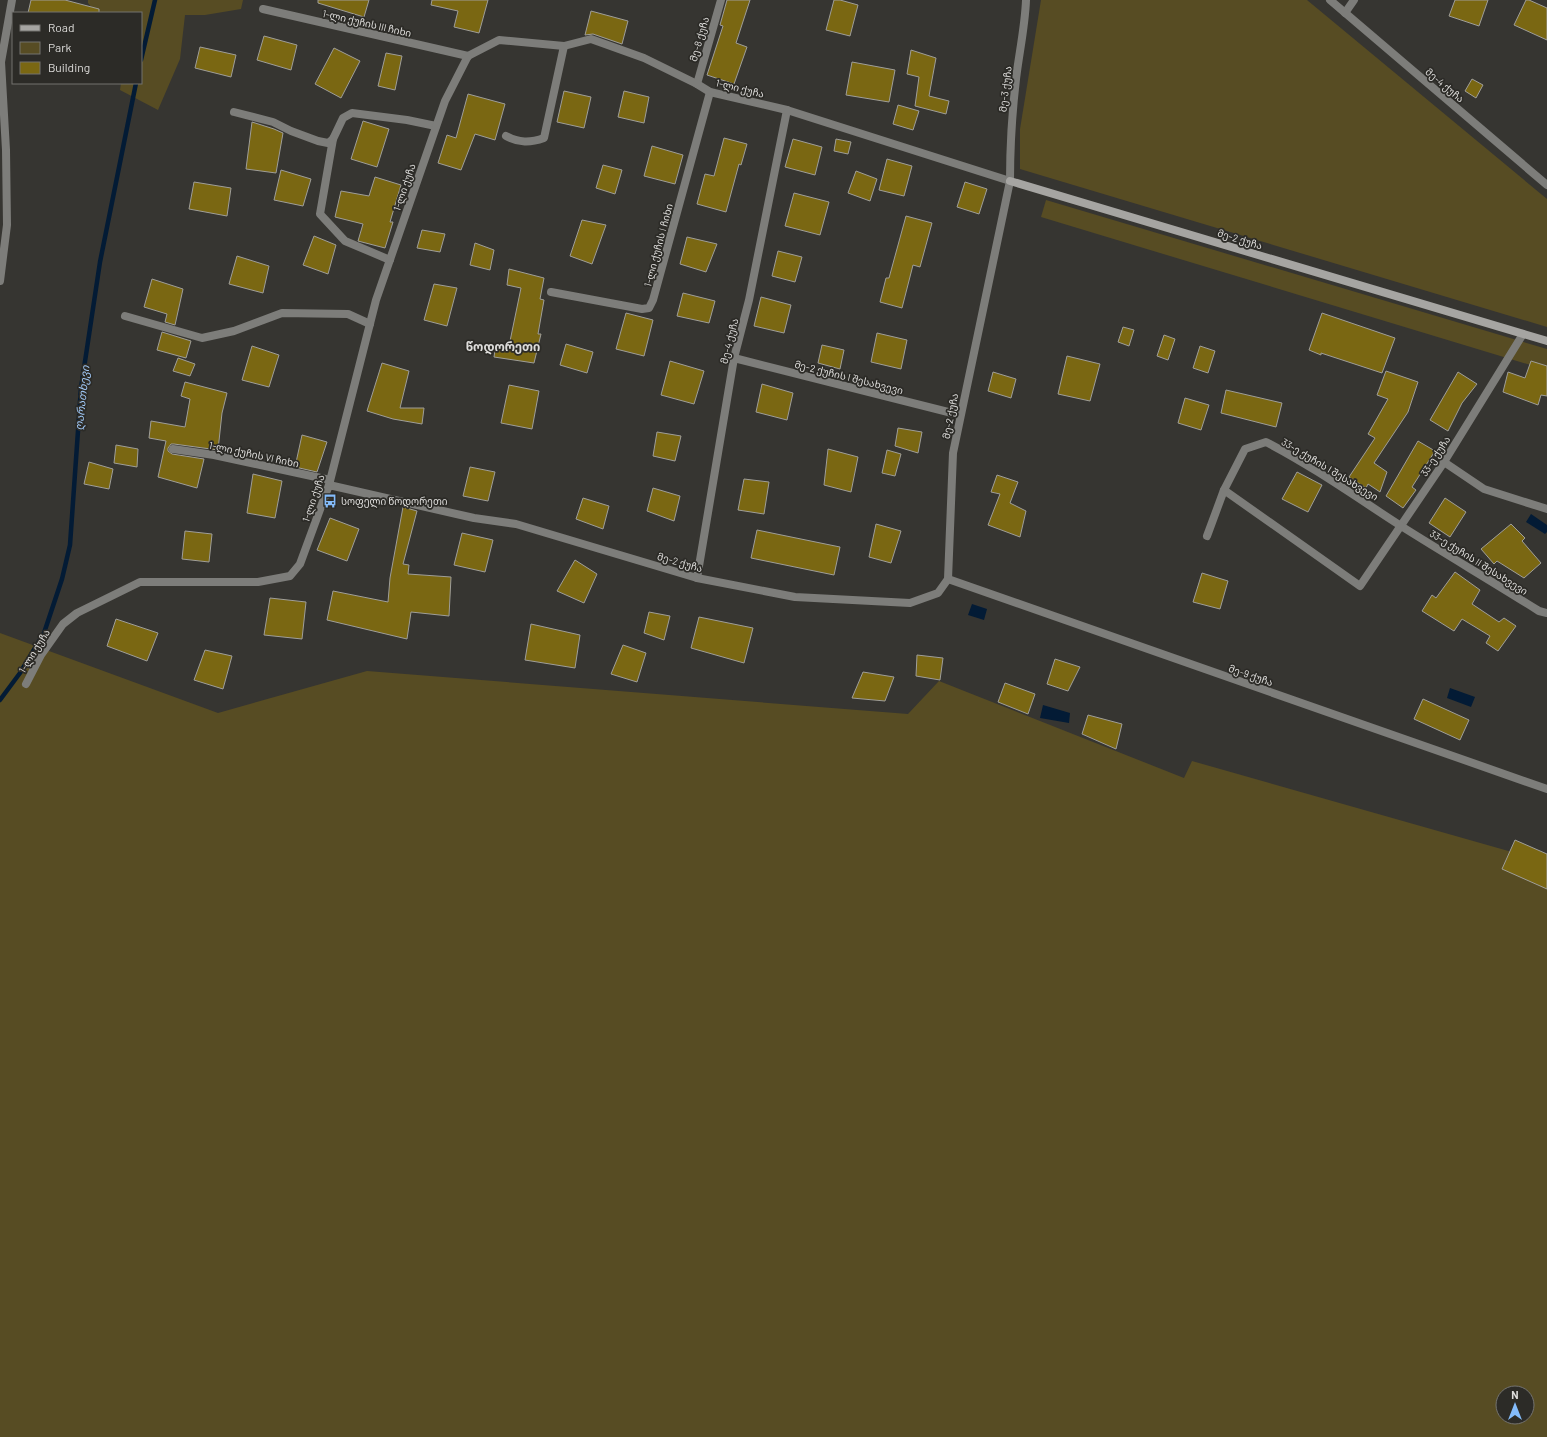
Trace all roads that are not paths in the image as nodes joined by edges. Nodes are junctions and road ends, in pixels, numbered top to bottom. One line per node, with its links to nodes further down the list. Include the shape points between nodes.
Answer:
1 (12, 0): 20 (street, via 1,62 6,150 6,225)
2 (721, 0): 10 (street, მე-8 ქუჩა)
3 (1026, 0): 17 (street, მე-3 ქუჩა, via 1010,139)
4 (1330, 0): 7 (street, მე-4 ქუჩა)
5 (1354, 0): 7 (street)
6 (263, 8): 9 (street, 1-ლი ქუჩის III ჩიხი)
7 (1345, 13): 18 (street, მე-4 ქუჩა)
8 (564, 46): 9 (street, 1-ლი ქუჩა, via 499,40); 10 (street, 1-ლი ქუჩა, via 591,39 644,58); 15 (street, via 544,138 530,142 515,141)
9 (468, 56): 14 (street, 1-ლი ქუჩა, via 445,101)
10 (697, 84): 11 (street, 1-ლი ქუჩა)
11 (710, 92): 12 (street, 1-ლი ქუჩა); 21 (street, 1-ლი ქუჩის I ჩიხი, via 649,308 642,309)
12 (787, 110): 17 (street, 1-ლი ქუჩა); 26 (street, მე-4 ქუჩა, via 749,300)
13 (234, 112): 16 (street, via 273,122 290,132 318,141 328,143)
14 (436, 126): 16 (street, via 352,113 343,118); 19 (street, 1-ლი ქუჩა)
15 (506, 136)
16 (333, 140): 19 (street, via 320,214 345,241)
17 (1010, 181): 24 (main road, მე-2 ქუჩა); 27 (street, მე-2 ქუჩა)
18 (1547, 185)
19 (390, 260): 23 (street, 1-ლი ქუჩა)
20 (0, 281)
21 (551, 292)
22 (125, 316): 23 (street, via 202,338 234,331 282,313 348,314)
23 (370, 324): 30 (street, 1-ლი ქუჩა)
24 (1523, 334): 25 (main road, მე-2 ქუჩა); 29 (street, 33-ე ქუჩა)
25 (1547, 341)
26 (734, 358): 27 (street, მე-2 ქუჩის I შესახვევი); 35 (street, მე-4 ქუჩა)
27 (960, 415): 36 (street, მე-2 ქუჩა, via 953,453)
28 (173, 449): 30 (street, 1-ლი ქუჩის VI ჩიხი, via 214,455)
29 (1444, 462): 32 (street, via 1484,489); 33 (street, 33-ე ქუჩა)
30 (330, 482): 35 (street, მე-2 ქუჩა, via 474,518 516,524); 38 (street, 1-ლი ქუჩა, via 300,564 290,576 258,582 140,582 77,613 63,624 41,655)
31 (1224, 490): 33 (street, 33-ე ქუჩის I შესახვევი, via 1245,449 1266,442 1333,480); 33 (street, 33-ე ქუჩა, via 1360,586); 34 (street, 33-ე ქუჩის I შესახვევი)
32 (1547, 509)
33 (1401, 526): 37 (street, 33-ე ქუჩის II შესახვევი, via 1539,611)
34 (1207, 536)
35 (697, 578): 36 (street, მე-2 ქუჩა, via 795,597 910,603 938,593)
36 (948, 579): 39 (street, მე-9 ქუჩა)
37 (1547, 613)
38 (26, 684)
39 (1547, 789)

